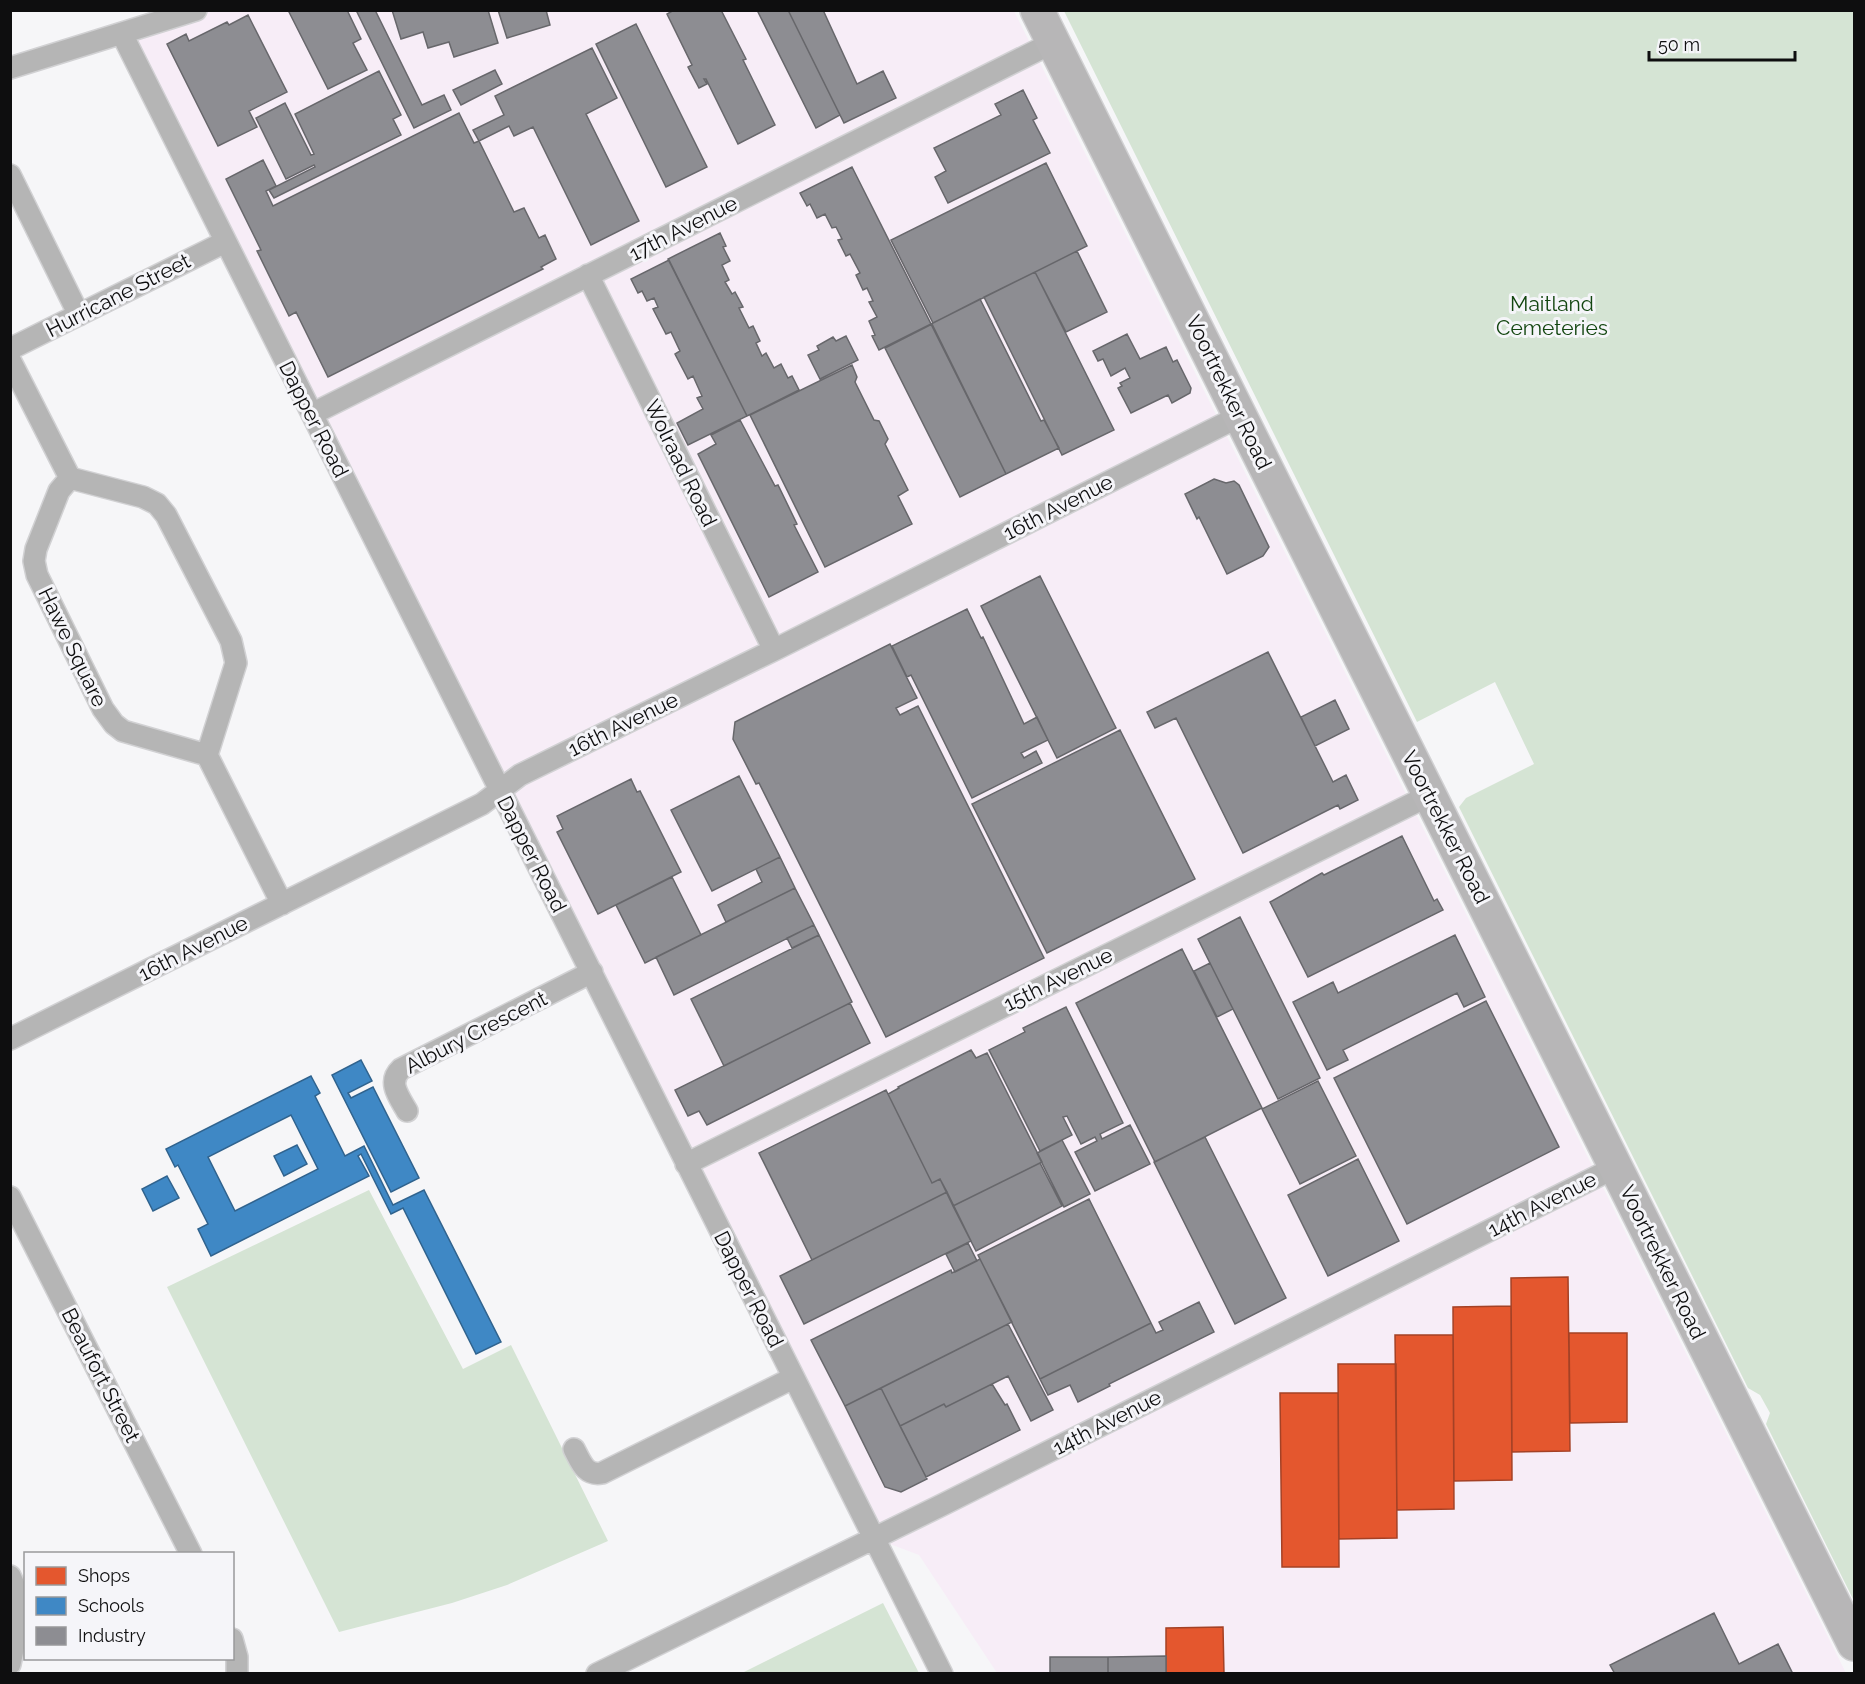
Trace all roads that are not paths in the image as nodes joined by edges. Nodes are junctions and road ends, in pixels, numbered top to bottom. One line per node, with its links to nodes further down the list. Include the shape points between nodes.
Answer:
1 (196, 10): 3 (street)
2 (1037, 10): 4 (main road, Voortrekker Road)
3 (122, 34): 5 (street); 7 (street, Dapper Road)
4 (1054, 42): 8 (street, 17th Avenue); 13 (main road, Voortrekker Road)
5 (10, 68)
6 (10, 175): 9 (street)
7 (225, 242): 9 (street, Hurricane Street); 12 (street, Dapper Road)
8 (588, 275): 12 (street, 17th Avenue); 15 (street, Wolraad Road)
9 (79, 315): 10 (street, Hurricane Street)
10 (10, 349)
11 (10, 360): 14 (street)
12 (312, 414): 17 (street, Dapper Road)
13 (1240, 416): 15 (street, 16th Avenue); 18 (main road, Voortrekker Road)
14 (70, 478): 16 (street, via 157,504 231,641 236,663); 16 (street, Hawe Square, via 59,491 34,561 37,575 88,680 103,709 123,731)
15 (774, 650): 17 (street, 16th Avenue, via 520,776)
16 (207, 755): 19 (street)
17 (500, 790): 19 (street, 16th Avenue, via 482,804); 20 (street, Dapper Road)
18 (1430, 795): 23 (street, 15th Avenue); 24 (main road, Voortrekker Road)
19 (282, 904): 21 (street, 16th Avenue)
20 (592, 972): 22 (street, Albury Crescent, via 401,1069 394,1081); 23 (street, Dapper Road)
21 (10, 1039)
22 (406, 1111)
23 (686, 1164): 26 (street, Dapper Road)
24 (1616, 1167): 28 (street, 14th Avenue); 31 (main road, Voortrekker Road)
25 (10, 1197): 29 (street, Beaufort Street)
26 (793, 1378): 27 (street, via 602,1473 588,1472); 28 (street, Dapper Road)
27 (574, 1449)
28 (874, 1538): 35 (street, 14th Avenue); 36 (street, Dapper Road)
29 (190, 1552)
30 (10, 1576): 33 (street, via 20,1617)
31 (1854, 1644)
32 (234, 1647): 34 (street)
33 (10, 1664)
34 (237, 1674)
35 (597, 1674)
36 (942, 1674)

